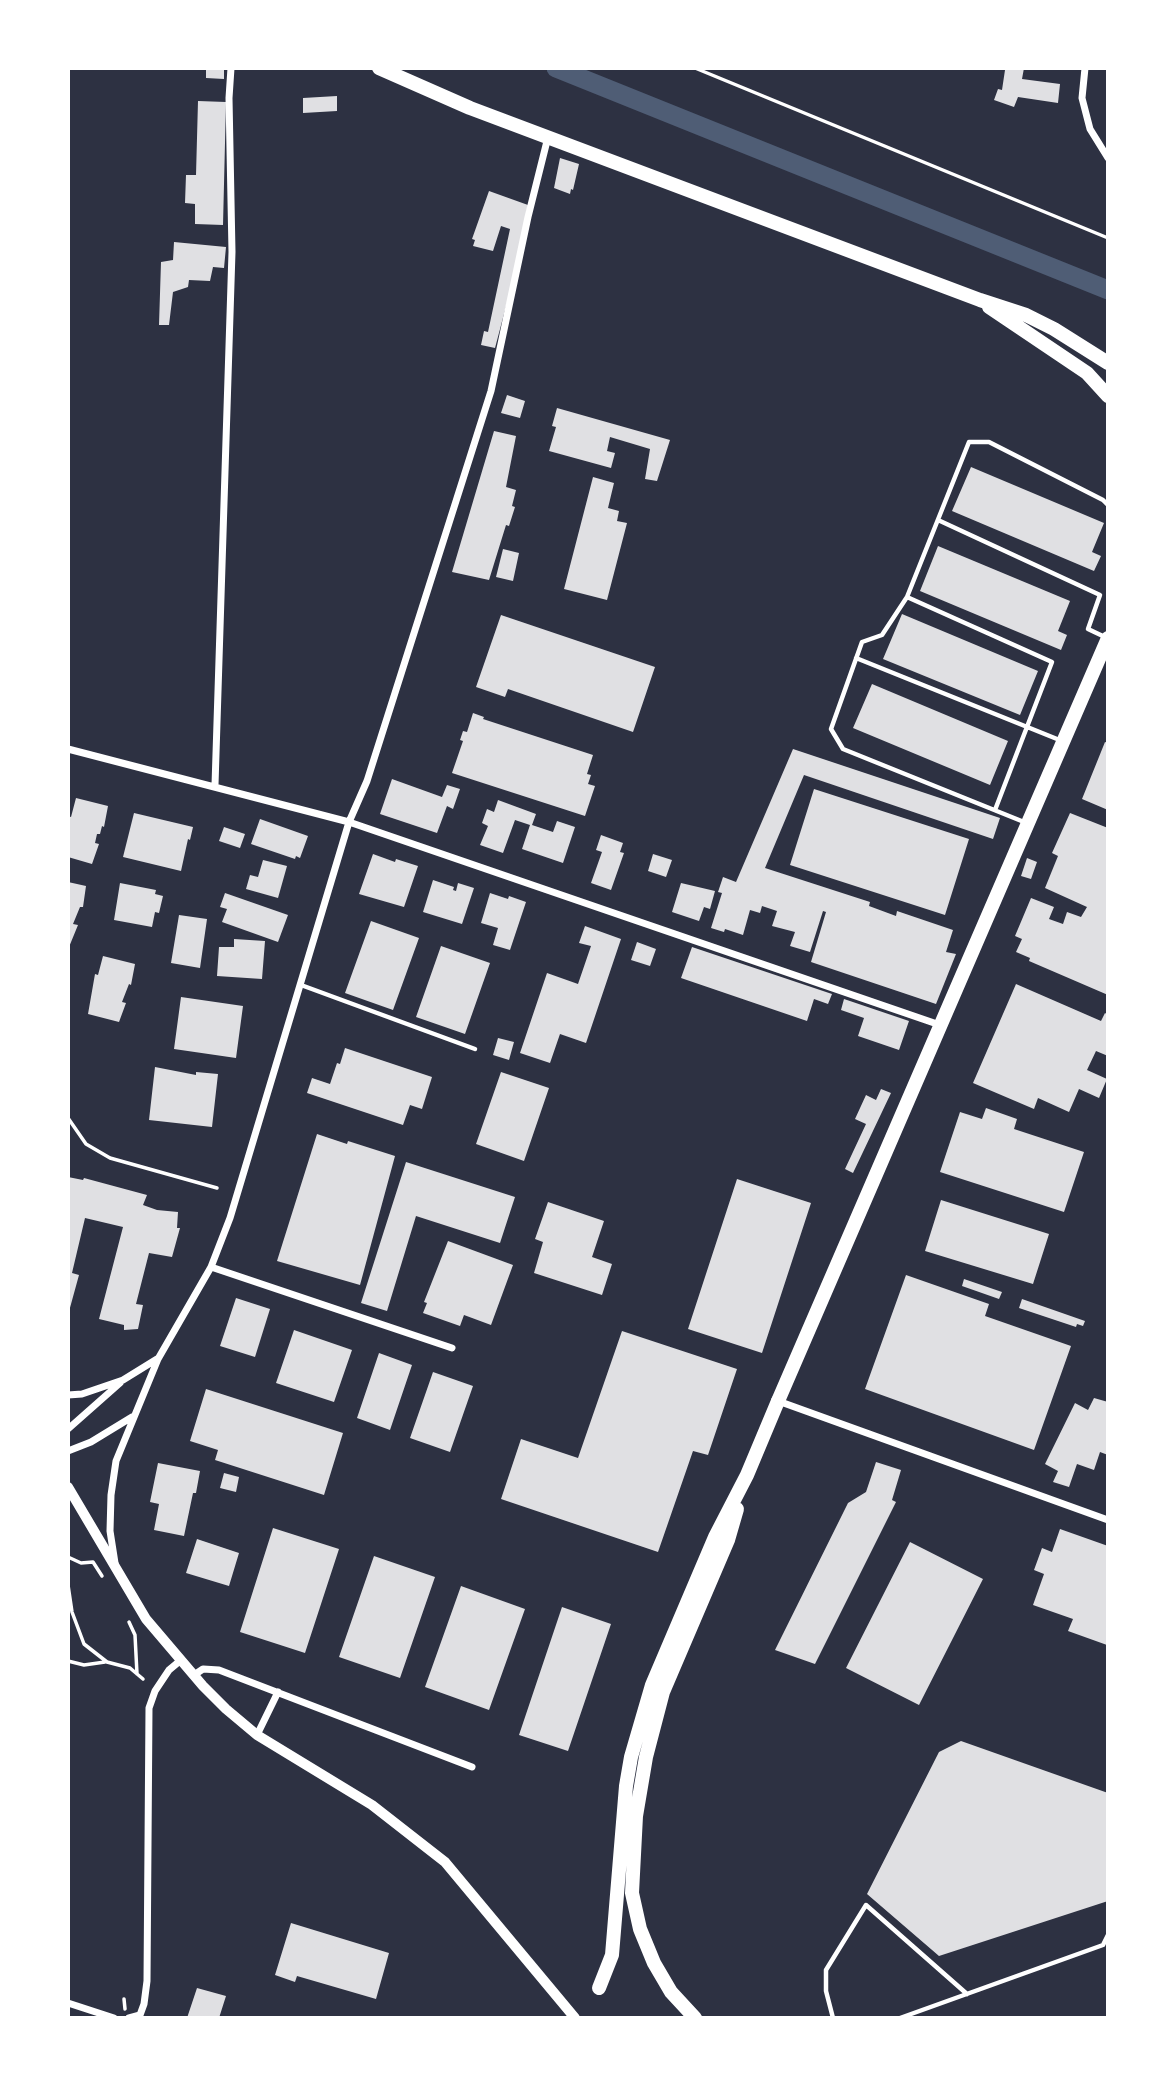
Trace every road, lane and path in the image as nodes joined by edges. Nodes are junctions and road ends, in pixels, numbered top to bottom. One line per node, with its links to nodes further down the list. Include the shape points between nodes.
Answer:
1 (231, 68): 19 (street, via 232,252)
2 (379, 68): 5 (main road)
3 (695, 68): 7 (path)
4 (1085, 68): 6 (street, via 1082,98 1087,119)
5 (548, 137): 8 (main road); 21 (street, via 491,391 367,781)
6 (1108, 158)
7 (1108, 238)
8 (980, 300): 9 (main road, via 1045,324); 10 (main road, via 1087,373)
9 (1108, 363)
10 (1108, 397)
11 (1108, 505): 12 (lane, via 989,442 969,442)
12 (938, 520): 13 (lane); 14 (lane, via 1100,595 1088,629)
13 (907, 597): 15 (lane, via 882,635 862,642); 16 (lane, via 1052,662)
14 (1108, 638): 17 (main road)
15 (856, 658): 16 (lane); 20 (lane, via 831,729 843,749)
16 (1027, 727): 17 (lane); 20 (lane)
17 (1063, 741): 22 (main road)
18 (68, 749): 19 (street)
19 (215, 785): 21 (street)
20 (995, 810): 22 (lane)
21 (349, 822): 23 (street); 24 (street)
22 (1028, 824): 24 (main road)
23 (301, 985): 25 (lane); 28 (street)
24 (941, 1026): 33 (main road)
25 (475, 1049)
26 (68, 1118): 27 (path, via 86,1144 110,1158)
27 (217, 1188)
28 (211, 1268): 29 (street); 30 (street)
29 (452, 1348)
30 (158, 1359): 31 (street); 34 (street)
31 (124, 1380): 32 (street); 35 (street)
32 (68, 1395)
33 (778, 1401): 37 (main road); 39 (street)
34 (132, 1417): 36 (street); 41 (street, via 116,1461 111,1494)
35 (68, 1429)
36 (68, 1451)
37 (747, 1475): 55 (main road, via 715,1537 652,1685 626,1786 611,1955); 61 (main road, via 728,1539 663,1692 636,1816 632,1893 640,1929 671,1992)
38 (68, 1487): 41 (street)
39 (1108, 1520)
40 (68, 1557): 43 (path, via 93,1562)
41 (116, 1571): 46 (street, via 146,1619)
42 (68, 1585): 47 (path, via 81,1637)
43 (108, 1585)
44 (127, 1614): 48 (path, via 135,1634)
45 (68, 1661): 47 (path, via 84,1665)
46 (181, 1661): 49 (street); 59 (street, via 169,1670 149,1708 147,1981 140,2015)
47 (107, 1662): 48 (path)
48 (137, 1674): 50 (path)
49 (194, 1675): 51 (street, via 203,1669 219,1671); 52 (street)
50 (143, 1679)
51 (278, 1692): 52 (street); 53 (street)
52 (257, 1735): 60 (street, via 372,1805 444,1862)
53 (472, 1767)
54 (1108, 1935): 56 (lane, via 1103,1945)
55 (598, 1988)
56 (967, 1994): 62 (lane, via 866,1905 826,1970); 63 (lane)
57 (68, 2003): 58 (street)
58 (114, 2018)
59 (129, 2018)
60 (575, 2018)
61 (695, 2018)
62 (833, 2018)
63 (900, 2018)

